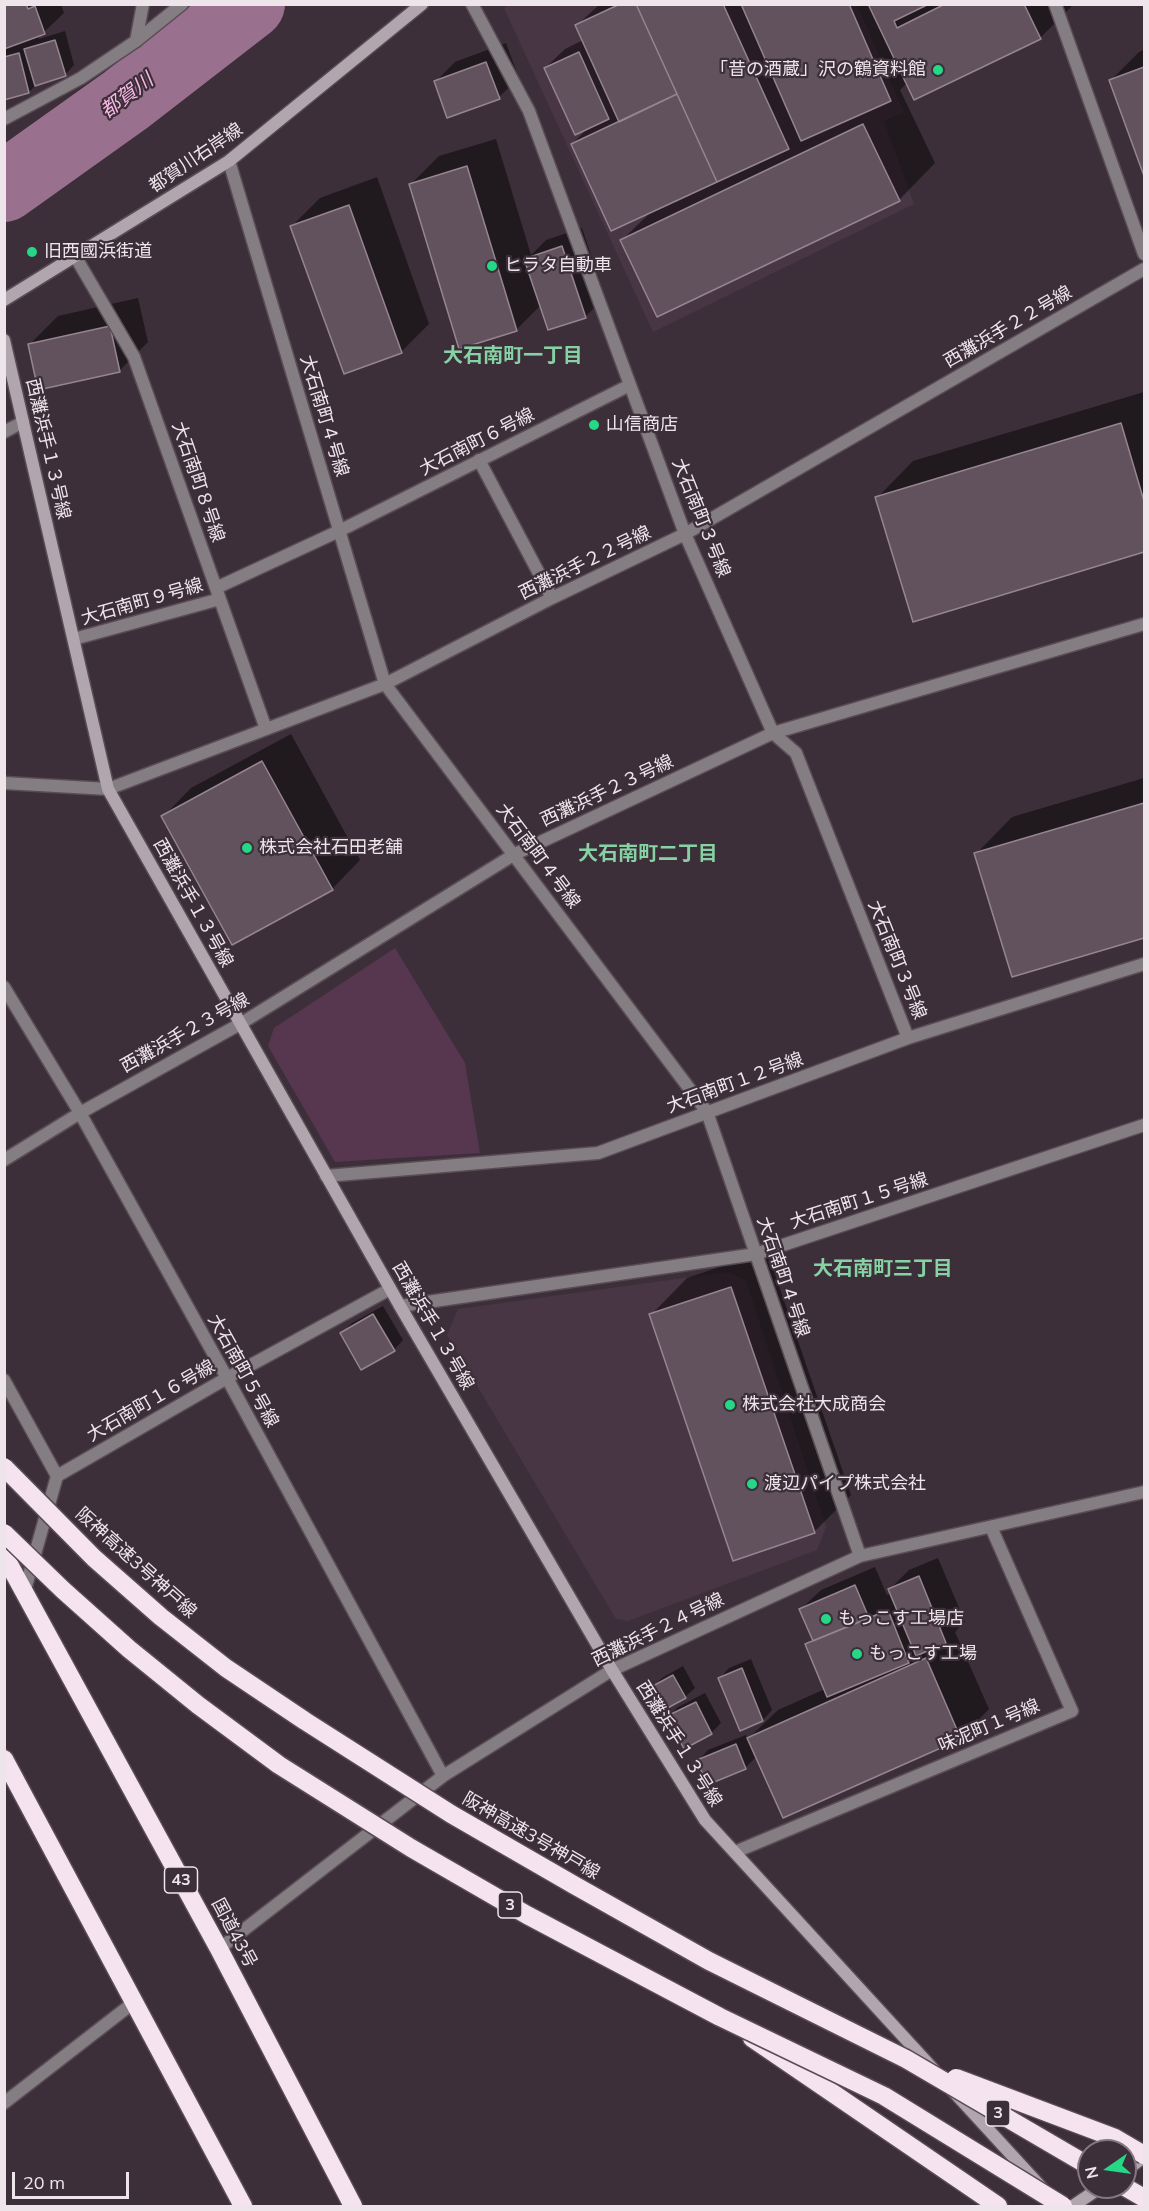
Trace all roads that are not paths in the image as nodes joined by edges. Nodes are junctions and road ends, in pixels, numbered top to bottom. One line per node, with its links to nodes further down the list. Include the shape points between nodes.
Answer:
1 (142, 4): 6 (street)
2 (182, 4): 6 (street)
3 (422, 4): 8 (street, 都賀川右岸線)
4 (472, 4): 14 (street, 大石南町３号線, via 529,111)
5 (1055, 4): 9 (street)
6 (136, 41): 7 (street, via 81,78)
7 (4, 119)
8 (229, 161): 10 (street, 都賀川右岸線); 18 (street, 大石南町４号線)
9 (1144, 254)
10 (75, 256): 12 (street, 都賀川右岸線); 20 (street, 大石南町８号線, via 134,357)
11 (1144, 269): 19 (street, 西灘浜手２２号線)
12 (4, 300)
13 (4, 340): 15 (street, 西灘浜手１３号線)
14 (630, 385): 17 (street, 大石南町６号線); 19 (street, 大石南町３号線)
15 (23, 422): 16 (street); 23 (street, 西灘浜手１３号線)
16 (4, 432)
17 (479, 460): 18 (street, 大石南町６号線); 21 (street)
18 (339, 531): 20 (street, 大石南町９号線); 24 (street, 大石南町４号線)
19 (685, 534): 21 (street, 西灘浜手２２号線); 26 (street, 大石南町３号線)
20 (218, 593): 23 (street, 大石南町９号線); 25 (street, 大石南町８号線)
21 (552, 598): 24 (street, 西灘浜手２２号線)
22 (1144, 624): 26 (street, 西灘浜手２３号線)
23 (74, 639): 28 (street, 西灘浜手１３号線)
24 (385, 684): 25 (street, 西灘浜手２２号線); 29 (street, 大石南町４号線)
25 (266, 729): 28 (street, 西灘浜手２２号線)
26 (773, 733): 29 (street, 西灘浜手２３号線); 33 (street, 大石南町３号線, via 796,753)
27 (4, 783): 28 (street, 西灘浜手２２号線)
28 (108, 789): 32 (street, 西灘浜手１３号線)
29 (514, 854): 32 (street, 西灘浜手２３号線); 34 (street, 大石南町４号線)
30 (1144, 964): 33 (street, 大石南町１２号線)
31 (4, 987): 35 (street, 大石南町５号線)
32 (240, 1024): 35 (street, 西灘浜手２３号線); 38 (street, 西灘浜手１３号線)
33 (908, 1038): 34 (street, 大石南町１２号線)
34 (707, 1112): 38 (street, 大石南町１２号線, via 598,1153); 39 (street, 大石南町４号線)
35 (80, 1113): 37 (street, 西灘浜手２３号線); 42 (street, 大石南町５号線)
36 (1144, 1125): 39 (street, 大石南町１５号線)
37 (4, 1160)
38 (326, 1176): 40 (street, 西灘浜手１３号線)
39 (756, 1254): 41 (street, 大石南町１５号線); 50 (street, 大石南町４号線)
40 (390, 1289): 41 (street, 西灘浜手１３号線); 42 (street, 大石南町１６号線)
41 (400, 1306): 52 (street, 西灘浜手１３号線)
42 (227, 1378): 45 (street, 大石南町１６号線); 54 (street, 大石南町５号線)
43 (4, 1380): 45 (street)
44 (4, 1467): 59 (highway, 阪神高速3号神戸線 / 3, bridge, via 94,1558 161,1617 226,1668 305,1721 451,1814 584,1891 709,1960)
45 (57, 1476): 51 (street)
46 (1144, 1492): 47 (street, 西灘浜手２４号線)
47 (991, 1527): 50 (street, 西灘浜手２４号線); 55 (street, 味泥町１号線, via 1072,1711)
48 (4, 1533): 58 (highway, 3, bridge, via 129,1649 279,1765 527,1915)
49 (4, 1555): 51 (highway, 国道43号 / 43)
50 (860, 1556): 52 (street, 西灘浜手２４号線)
51 (24, 1593): 56 (highway, 国道43号 / 43)
52 (612, 1670): 54 (street, 西灘浜手２４号線); 55 (street, 西灘浜手１３号線, via 705,1820)
53 (4, 1760): 57 (highway)
54 (443, 1776): 56 (street, 西灘浜手２４号線)
55 (735, 1852): 66 (street, 西灘浜手１３号線)
56 (219, 1949): 64 (highway, 国道43号 / 43)
57 (133, 2003): 60 (street); 63 (highway)
58 (720, 2016): 65 (highway, bridge); 66 (highway, 3, bridge, via 884,2096)
59 (906, 2059): 61 (highway, bridge, via 1115,2138); 62 (highway, 阪神高速3号神戸線 / 3, bridge)
60 (4, 2103)
61 (1144, 2156)
62 (1077, 2159)
63 (243, 2206)
64 (353, 2206)
65 (998, 2206)
66 (1061, 2206)

